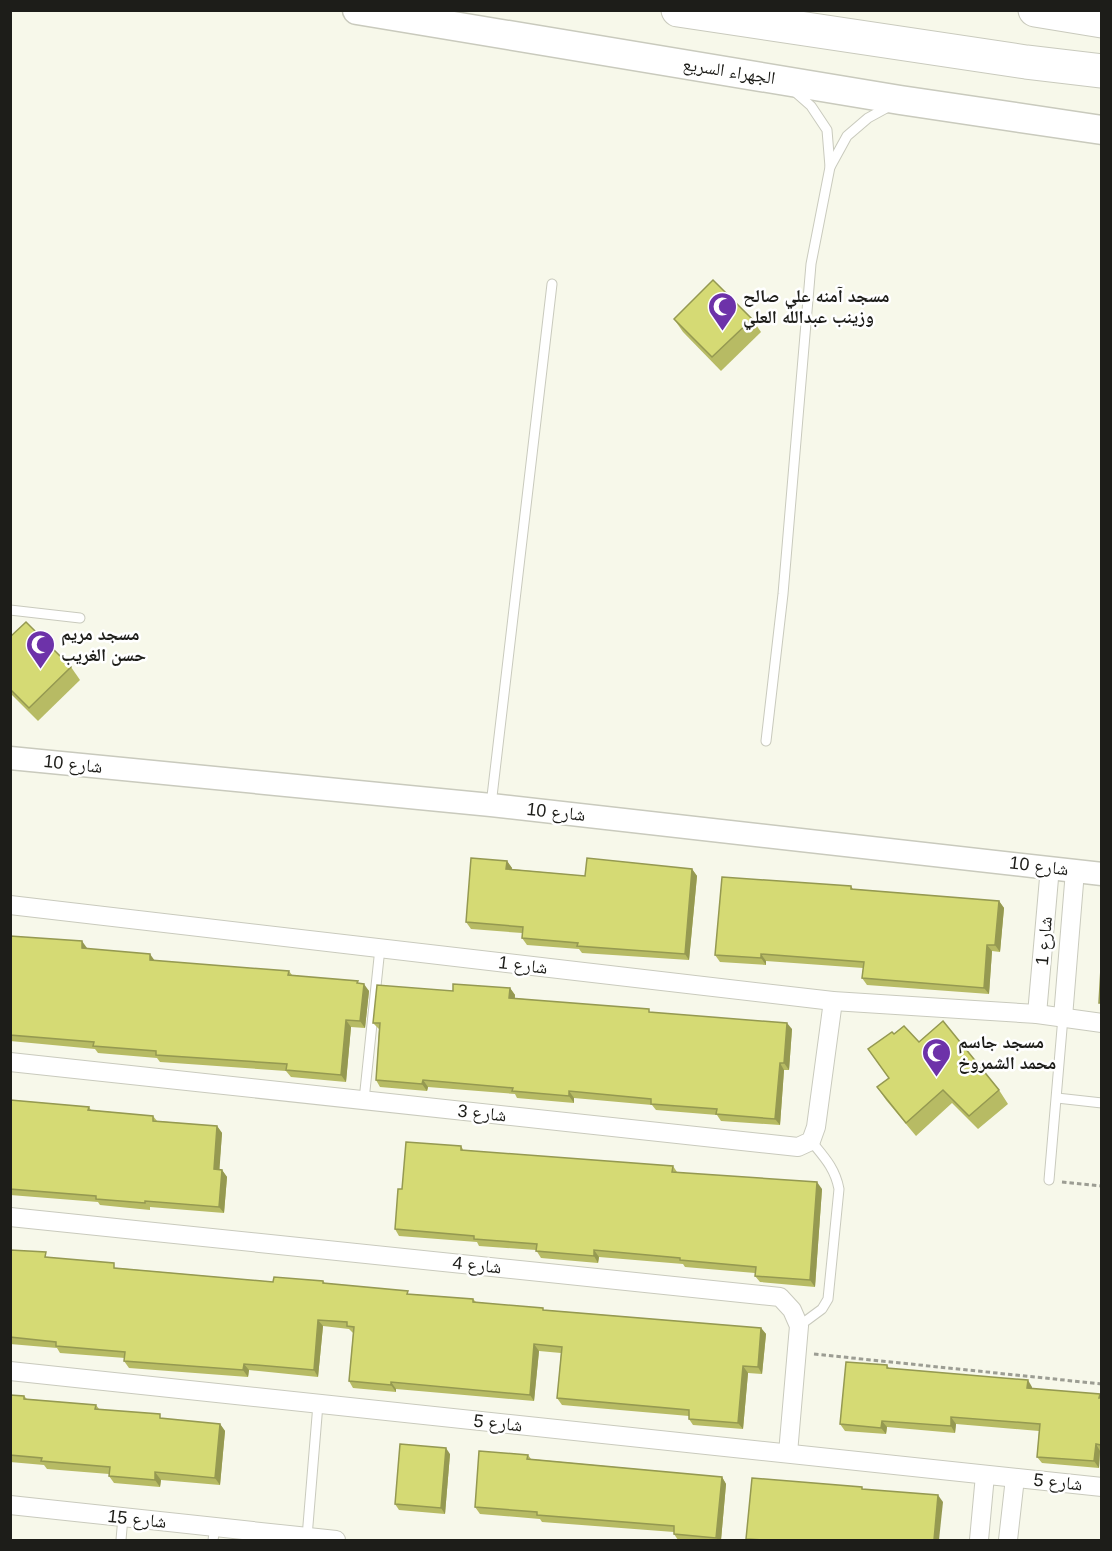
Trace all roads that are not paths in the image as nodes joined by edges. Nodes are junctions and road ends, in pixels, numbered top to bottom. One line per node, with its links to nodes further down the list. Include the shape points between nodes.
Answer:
1 (357, 10): 7 (main road, الجهراء السريع)
2 (678, 10): 5 (highway)
3 (1035, 10): 4 (highway)
4 (1101, 21)
5 (975, 55): 6 (highway); 8 (highway)
6 (1101, 71)
7 (782, 80): 9 (main road, الجهراء السريع); 11 (lane, via 811,105 827,130)
8 (1101, 92)
9 (900, 100): 10 (main road, الجهراء السريع); 11 (lane, via 868,118 847,136)
10 (1101, 130)
11 (830, 166): 15 (lane, via 811,264 783,594)
12 (552, 284): 17 (lane)
13 (10, 610): 14 (lane)
14 (80, 618)
15 (766, 741)
16 (10, 758): 17 (street, شارع 10)
17 (491, 805): 18 (street, شارع 10)
18 (1050, 867): 19 (street, شارع 10); 24 (street, شارع 1)
19 (1075, 871): 20 (street, شارع 10); 25 (street, شارع 1)
20 (1101, 874)
21 (10, 905): 22 (street, شارع 1)
22 (380, 948): 23 (street, شارع 1); 29 (lane)
23 (833, 1001): 24 (street, شارع 1); 31 (street)
24 (1037, 1014): 25 (street, شارع 1)
25 (1063, 1017): 26 (street, شارع 1); 28 (lane)
26 (1101, 1023)
27 (10, 1062): 29 (street, شارع 3)
28 (1057, 1098): 30 (lane); 32 (lane)
29 (364, 1100): 31 (street, شارع 3, via 798,1147)
30 (1101, 1102)
31 (811, 1142): 34 (lane, via 832,1166 839,1189 828,1299 822,1309)
32 (1048, 1180)
33 (10, 1217): 34 (street, شارع 4, via 780,1297)
34 (799, 1326): 37 (street)
35 (10, 1371): 36 (street, شارع 5)
36 (318, 1404): 37 (street, شارع 5); 44 (lane)
37 (788, 1453): 38 (street, شارع 5)
38 (985, 1475): 39 (street, شارع 5); 47 (street)
39 (1015, 1478): 40 (street, شارع 5); 48 (street, شارع 5)
40 (1101, 1487)
41 (10, 1505): 42 (street, شارع 15)
42 (123, 1518): 43 (street, شارع 15); 45 (lane)
43 (214, 1534): 44 (street, شارع 15)
44 (307, 1537): 46 (street, شارع 15)
45 (121, 1540)
46 (336, 1540)
47 (978, 1540)
48 (1008, 1540)

